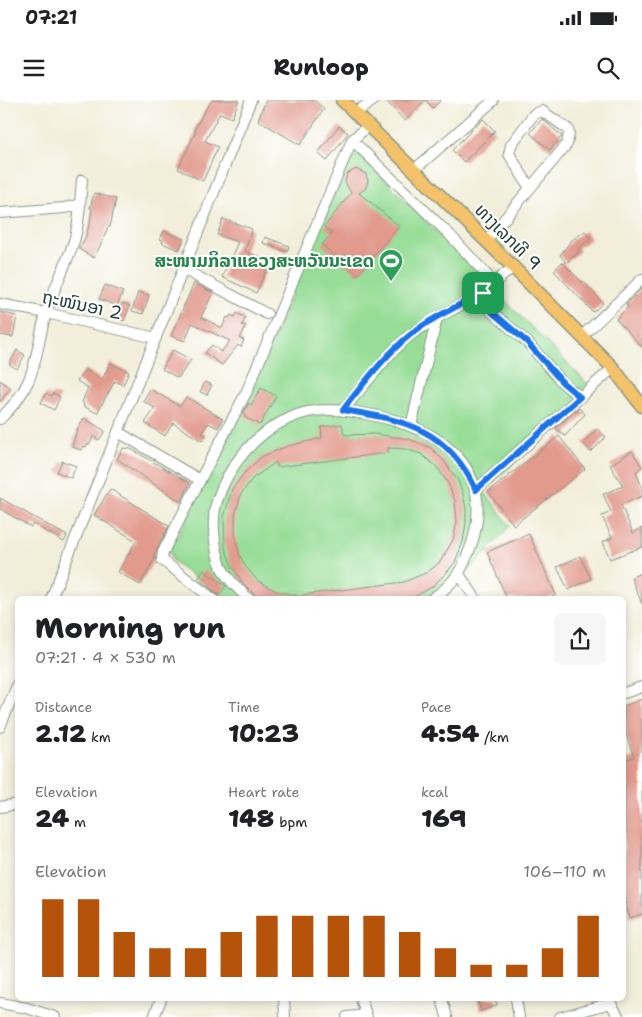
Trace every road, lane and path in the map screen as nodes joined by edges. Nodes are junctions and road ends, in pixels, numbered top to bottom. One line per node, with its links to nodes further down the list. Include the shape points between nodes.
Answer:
1 (251, 100): 15 (street)
2 (342, 100): 5 (main road, ທາງເລກທີ 9)
3 (374, 100): 5 (street)
4 (493, 101): 8 (street)
5 (355, 113): 6 (main road, ທາງເລກທີ 9)
6 (368, 126): 7 (street); 8 (main road, ທາງເລກທີ 9)
7 (352, 140): 17 (street); 32 (street, via 246,393)
8 (414, 170): 13 (main road, ທາງເລກທີ 9)
9 (82, 180): 11 (street)
10 (530, 188): 10 (street, via 567,144 569,134 568,129 542,110 534,114 511,145 509,154); 13 (street)
11 (79, 205): 12 (street); 20 (street, via 74,241)
12 (0, 214)
13 (486, 241): 14 (main road, ທາງເລກທີ 9)
14 (513, 267): 17 (street); 23 (main road, ທາງເລກທີ 9)
15 (183, 269): 21 (street); 24 (street)
16 (642, 280): 23 (street)
17 (495, 284): 18 (street)
18 (483, 293): 22 (street); 26 (street, via 492,312 527,342 563,383)
19 (0, 304): 20 (street, ຖະໜົນອາ 2)
20 (46, 313): 24 (street, ຖະໜົນອາ 2); 29 (street, via 30,380 13,407)
21 (267, 314)
22 (437, 318): 28 (street, via 410,335 391,353); 30 (street)
23 (582, 336): 25 (main road, ທາງເລກທີ 9)
24 (156, 338): 31 (street)
25 (612, 368): 26 (street); 27 (main road, ທາງເລກທີ 9)
26 (580, 397): 33 (street)
27 (642, 406)
28 (343, 410): 30 (street, via 394,419); 37 (street, via 309,413 283,422 248,448 226,478 215,506 218,553 222,568)
29 (0, 419)
30 (411, 426): 33 (street, via 443,443 454,453 468,471)
31 (118, 432): 32 (street); 35 (street)
32 (200, 480): 36 (street, via 161,557 165,564)
33 (476, 490): 34 (street, via 475,533)
34 (459, 574): 38 (street); 39 (street)
35 (52, 596)
36 (209, 596)
37 (246, 596)
38 (438, 596)
39 (474, 596)
40 (642, 687): 42 (street)
41 (15, 690): 43 (street)
42 (626, 692)
43 (0, 727)
44 (15, 804): 45 (street)
45 (0, 807)
46 (160, 1001): 56 (street)
47 (284, 1001): 57 (street)
48 (364, 1001): 54 (street)
49 (443, 1001): 59 (street)
50 (516, 1001): 60 (street)
51 (609, 1001): 61 (street); 62 (street)
52 (0, 1003): 53 (street)
53 (29, 1003): 55 (street)
54 (366, 1016): 58 (street)
55 (55, 1017)
56 (154, 1017)
57 (285, 1017)
58 (347, 1017)
59 (447, 1017)
60 (520, 1017)
61 (560, 1017)
62 (619, 1017)

